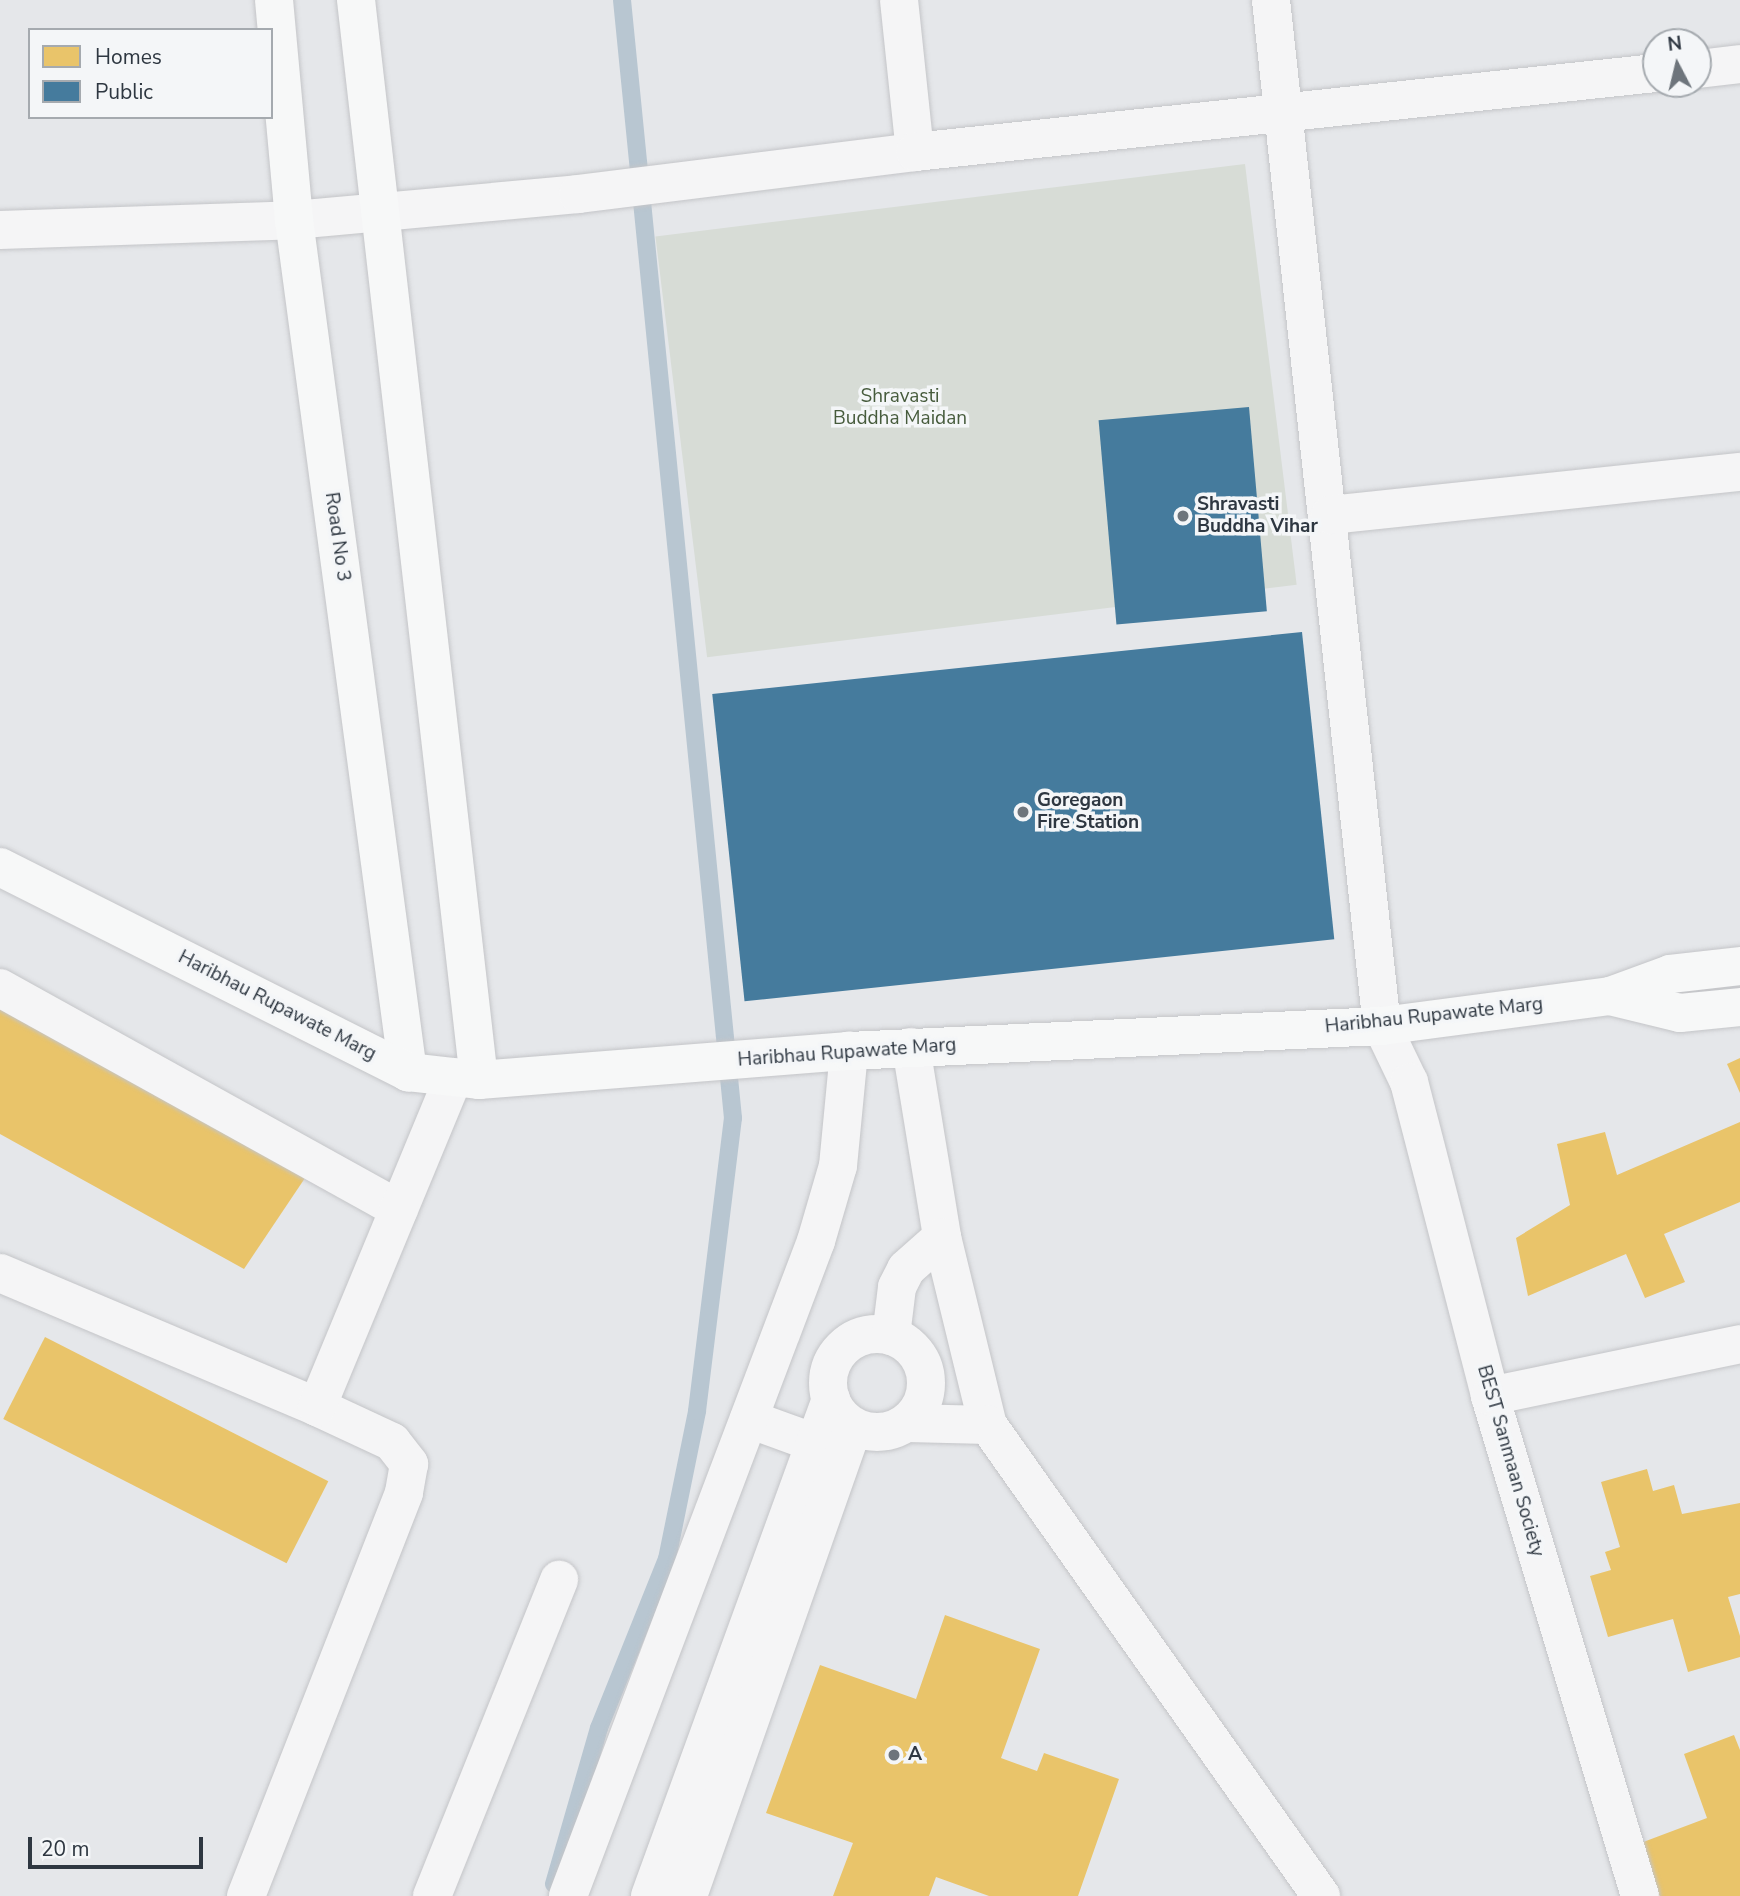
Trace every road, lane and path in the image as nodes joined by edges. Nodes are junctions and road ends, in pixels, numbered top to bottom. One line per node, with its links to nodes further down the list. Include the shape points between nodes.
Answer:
1 (274, 0): 11 (street, Road No 3)
2 (356, 0): 10 (street)
3 (899, 0): 9 (street)
4 (1271, 0): 8 (street, BEST Sanmaan Society)
5 (1740, 64): 6 (street)
6 (1712, 67)
7 (1642, 75): 8 (street)
8 (1283, 113): 9 (street); 14 (street, BEST Sanmaan Society)
9 (915, 152): 10 (street, via 578,194)
10 (380, 211): 11 (street); 24 (street)
11 (294, 220): 12 (street); 23 (street, Road No 3)
12 (0, 230)
13 (1740, 472): 14 (street)
14 (1330, 515): 20 (street, BEST Sanmaan Society)
15 (0, 867): 23 (street, Haribhau Rupawate Marg)
16 (1740, 966): 18 (street, via 1670,974)
17 (0, 988): 25 (street)
18 (1610, 996): 19 (street, Haribhau Rupawate Marg, via 1680,1013); 20 (street, Haribhau Rupawate Marg)
19 (1740, 1007)
20 (1382, 1026): 21 (street, Haribhau Rupawate Marg); 30 (street, BEST Sanmaan Society, via 1409,1082)
21 (911, 1047): 22 (street, Haribhau Rupawate Marg); 26 (street)
22 (849, 1051): 24 (street, Haribhau Rupawate Marg, via 680,1067); 33 (street, via 838,1166 816,1241)
23 (408, 1072): 24 (street, Haribhau Rupawate Marg)
24 (467, 1079): 25 (street)
25 (399, 1209): 31 (street)
26 (942, 1237): 28 (street, via 921,1251 902,1278); 35 (street)
27 (0, 1273): 31 (street)
28 (891, 1336): 32 (street, via 861,1337 842,1350 830,1369); 34 (street, via 905,1343 924,1367 924,1398)
29 (1740, 1344): 30 (street)
30 (1490, 1396): 44 (street, BEST Sanmaan Society)
31 (317, 1407): 38 (street, via 392,1442 409,1464 408,1474)
32 (842, 1413): 34 (street, via 877,1433); 36 (street); 42 (street)
33 (748, 1419): 36 (street); 40 (street)
34 (907, 1423): 35 (street)
35 (988, 1425): 43 (street)
36 (815, 1443): 41 (street)
37 (559, 1580): 39 (street)
38 (246, 1896)
39 (432, 1896)
40 (568, 1896)
41 (650, 1896)
42 (688, 1896)
43 (1321, 1896)
44 (1640, 1896)

